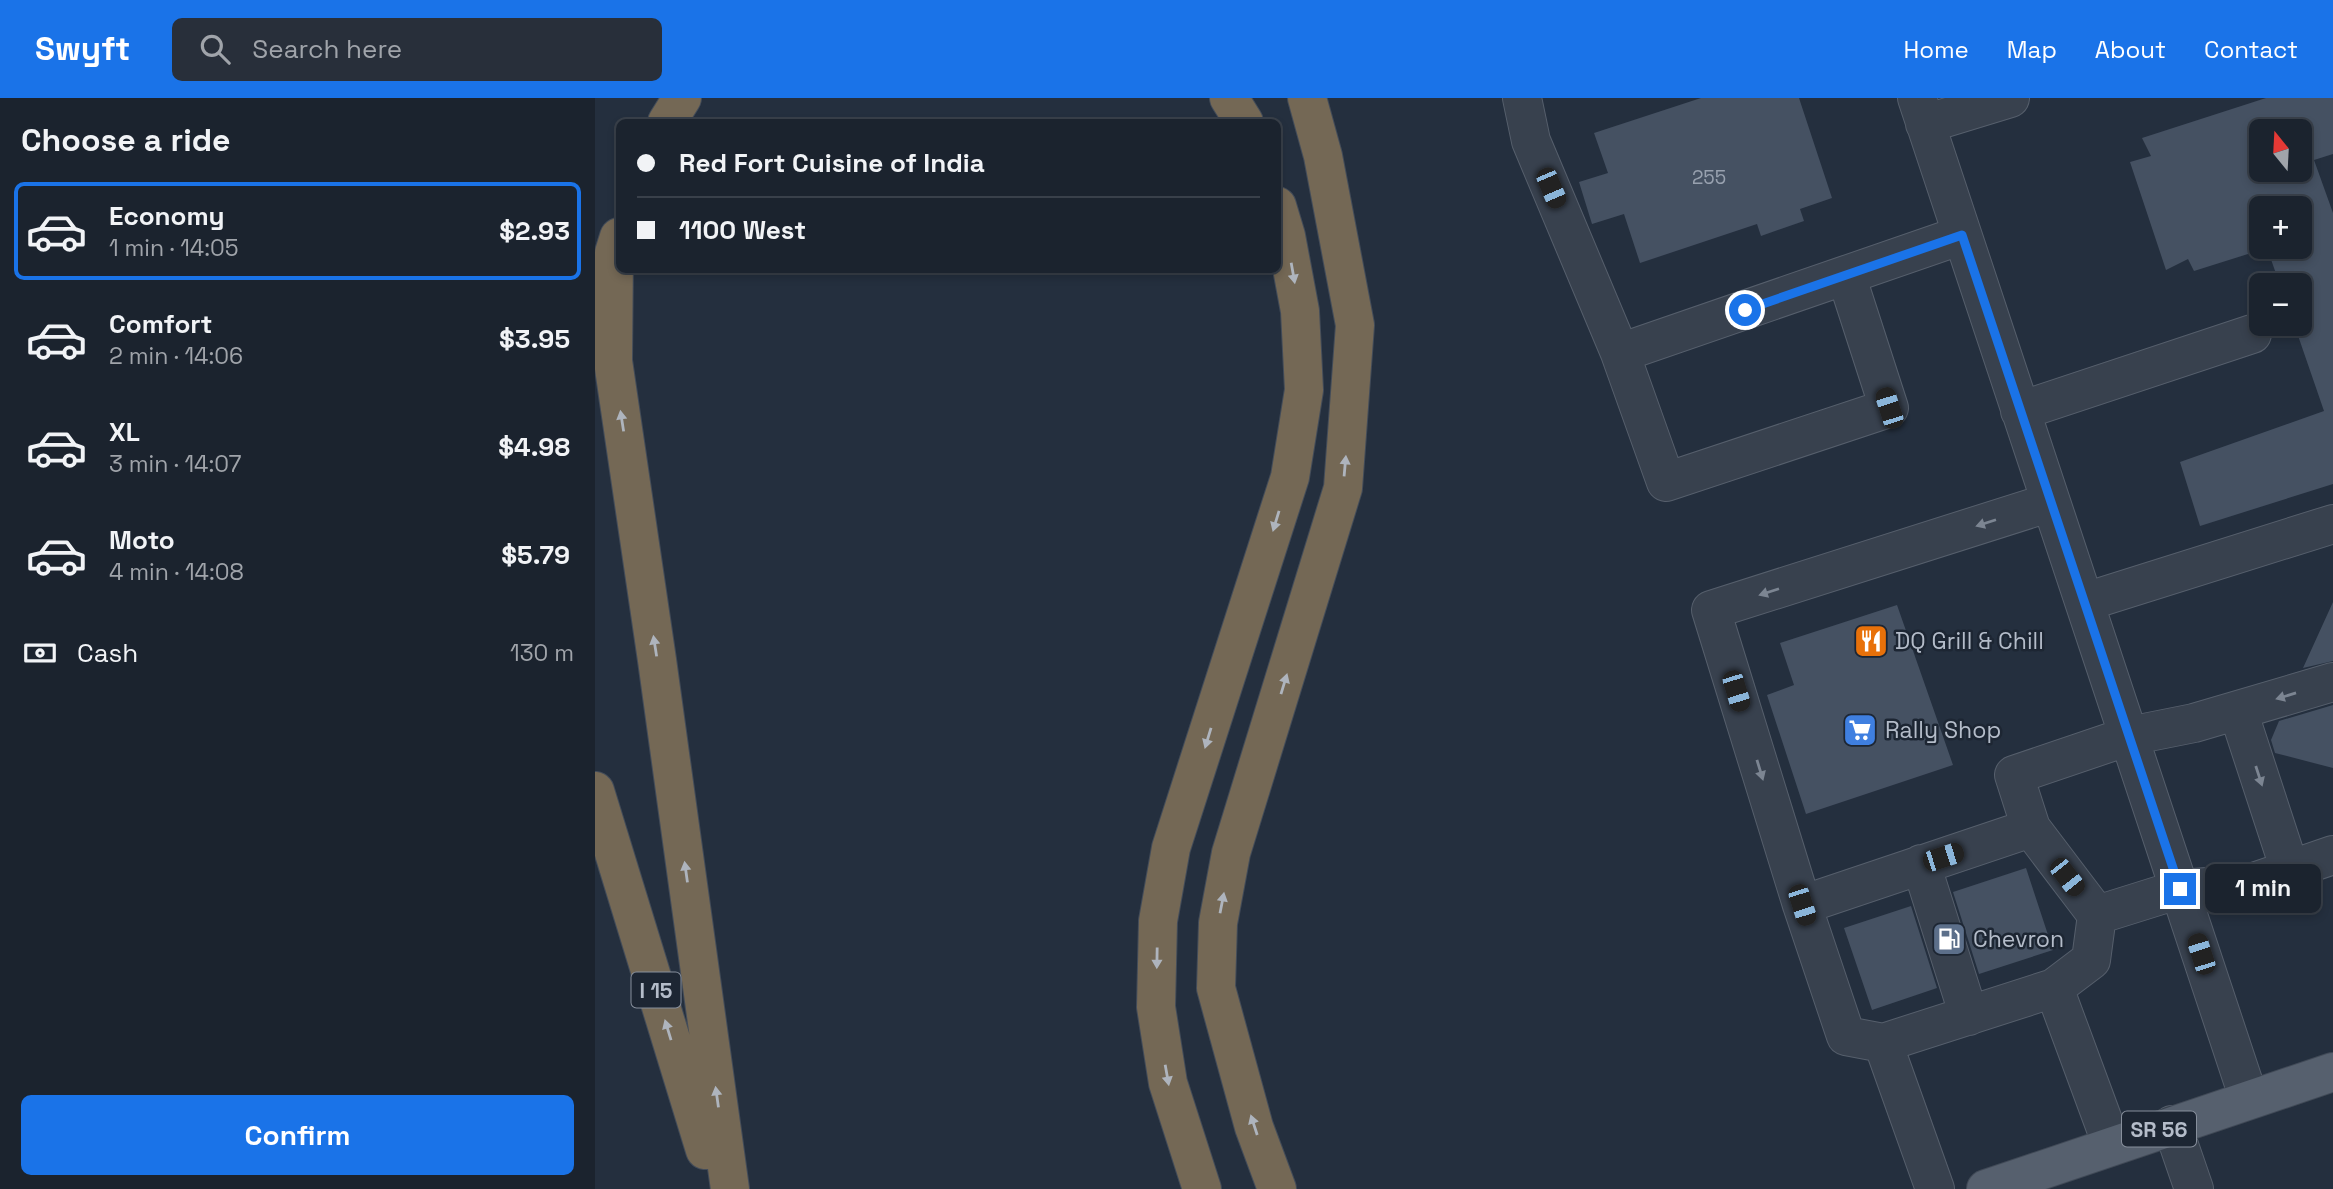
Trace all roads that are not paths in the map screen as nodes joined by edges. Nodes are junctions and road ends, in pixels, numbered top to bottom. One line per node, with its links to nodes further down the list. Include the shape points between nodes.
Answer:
1 (682, 98): 7 (highway)
2 (1229, 98): 8 (highway)
3 (1307, 98): 40 (highway, one-way to 3, via 1250,1114 1216,988 1218,923 1231,853 1343,488 1355,325 1323,156)
4 (1522, 98): 14 (street, via 1531,141)
5 (2010, 98): 6 (street)
6 (1921, 111): 10 (street)
7 (669, 119)
8 (1242, 119)
9 (1281, 219): 39 (highway, one-way to 39, via 1300,311 1304,390 1290,477 1171,848 1158,921 1156,1007 1166,1071)
10 (1962, 235): 12 (street); 15 (street)
11 (616, 247): 38 (highway, one-way to 11, via 613,362)
12 (1846, 275): 14 (street); 14 (street, via 1889,408 1666,482)
13 (2249, 335): 15 (street)
14 (1620, 353)
15 (2021, 411): 16 (street)
16 (2051, 502): 18 (street); 28 (street, one-way to 28, via 1711,610)
17 (2333, 524): 18 (street)
18 (2085, 602): 21 (street)
19 (2333, 682): 20 (street, one-way to 20)
20 (2238, 711): 21 (street); 26 (street, one-way to 26)
21 (2129, 736): 23 (street, via 2014,775); 27 (street)
22 (595, 791): 37 (highway, I 15, one-way to 22)
23 (2031, 828): 25 (street); 29 (street)
24 (2333, 855): 26 (street)
25 (1921, 864): 28 (street); 31 (street)
26 (2290, 870): 27 (street, via 2248,884)
27 (2180, 889): 29 (street); 34 (street)
28 (1802, 905): 32 (street, via 1846,1036)
29 (2097, 915): 30 (street, via 2091,960)
30 (2055, 988): 31 (street); 36 (street)
31 (1969, 1016): 32 (street)
32 (1883, 1043): 41 (street)
33 (2333, 1072): 34 (main road, SR 56)
34 (2249, 1099): 35 (main road, SR 56)
35 (2172, 1125): 36 (main road, SR 56); 43 (street)
36 (2112, 1145): 42 (main road, SR 56)
37 (717, 1189)
38 (730, 1189)
39 (1202, 1189)
40 (1277, 1189)
41 (1935, 1189)
42 (1986, 1189)
43 (2194, 1189)

